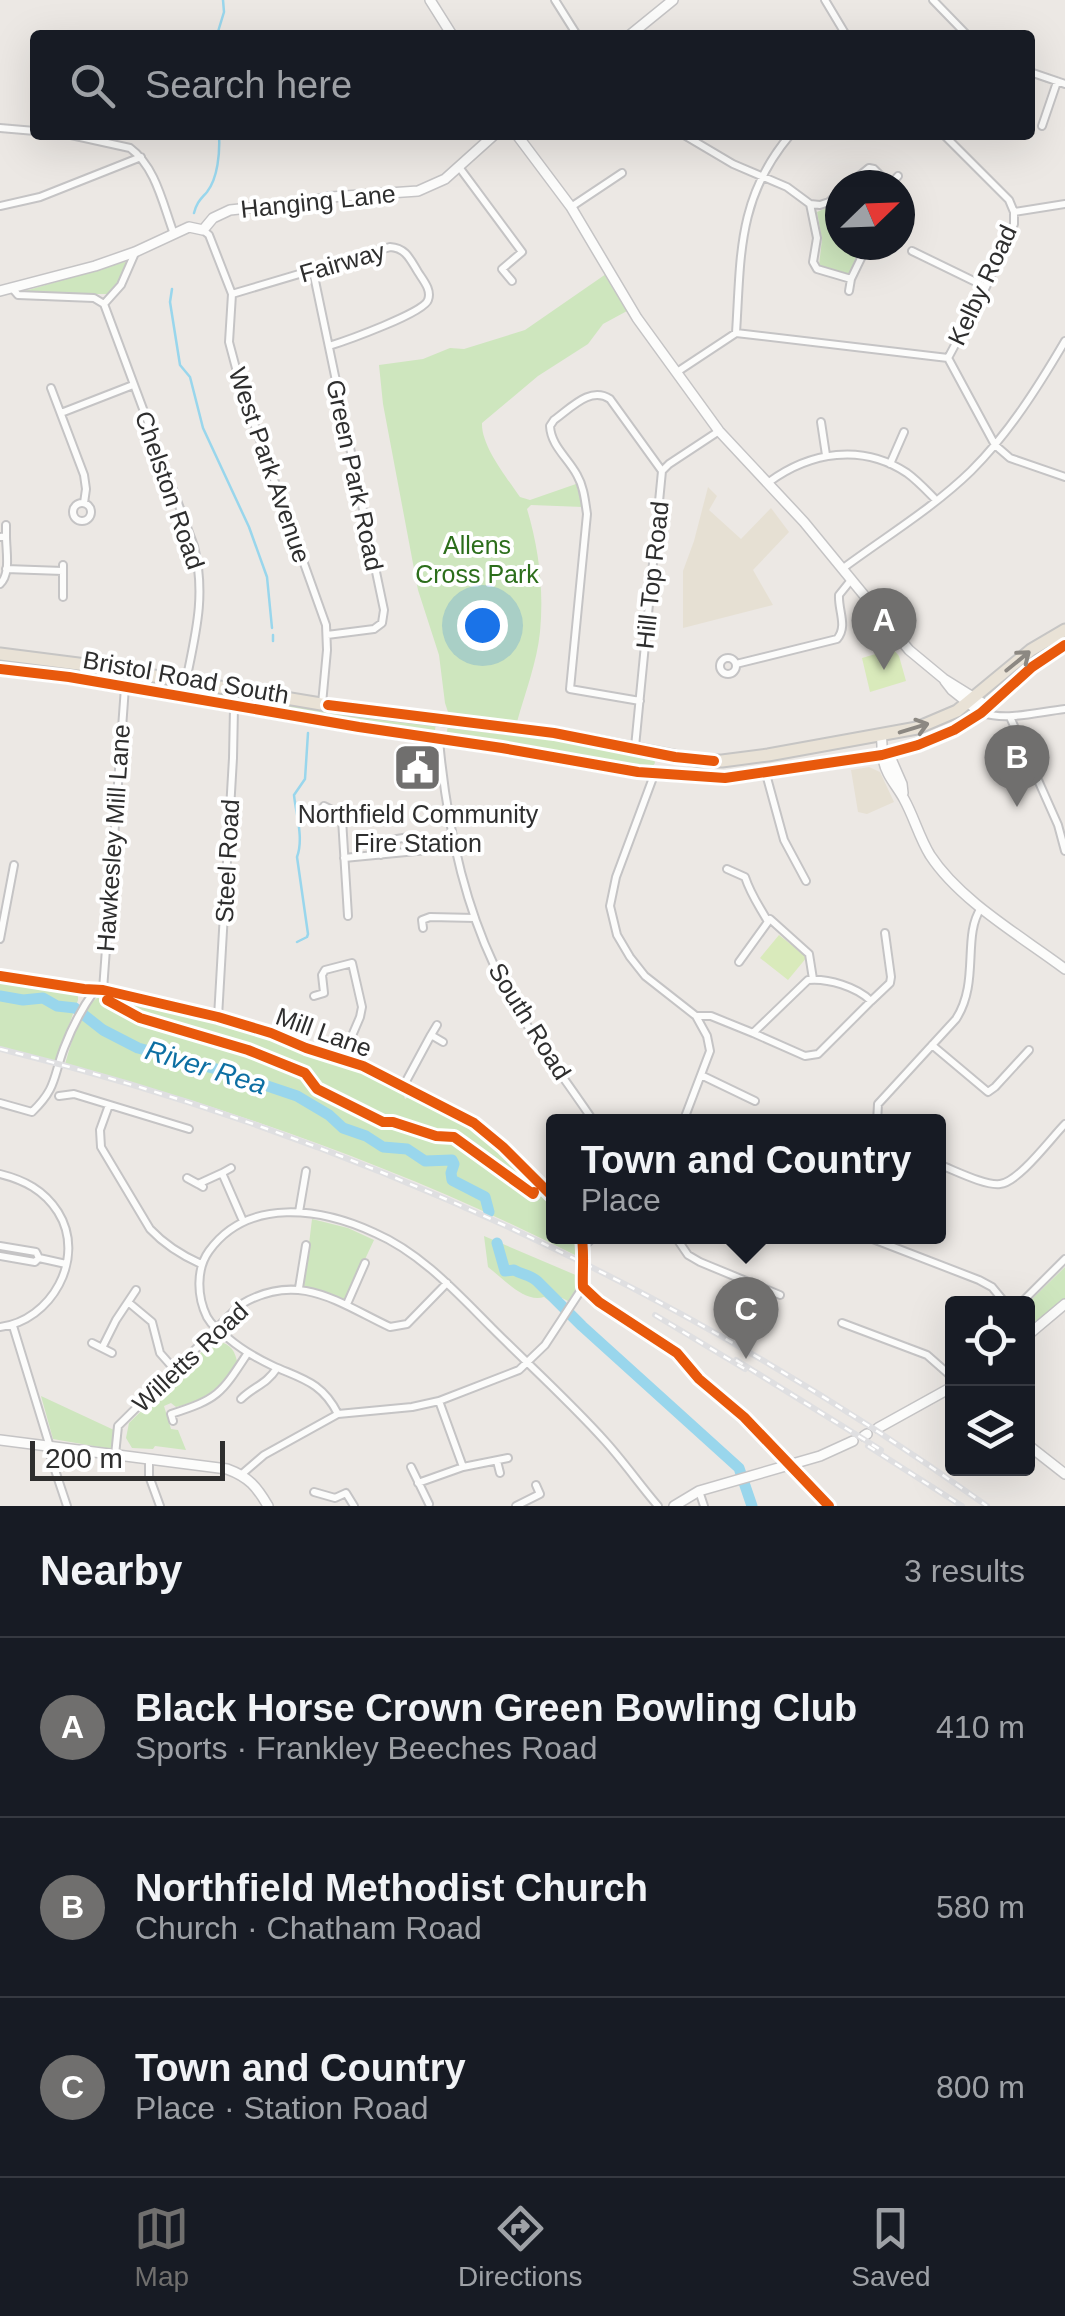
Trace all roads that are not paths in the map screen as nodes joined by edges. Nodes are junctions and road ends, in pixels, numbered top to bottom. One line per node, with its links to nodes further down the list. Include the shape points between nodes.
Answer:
1 (430, 0): 6 (street)
2 (555, 0): 7 (street)
3 (673, 0): 8 (street)
4 (826, 0): 9 (street)
5 (933, 0): 10 (street)
6 (449, 30)
7 (575, 30)
8 (636, 30)
9 (843, 30)
10 (963, 30)
11 (1035, 74): 12 (street)
12 (1061, 83): 13 (street)
13 (1042, 126)
14 (0, 128): 15 (street)
15 (30, 130)
16 (94, 140): 22 (street)
17 (488, 140): 23 (street, Hanging Lane)
18 (521, 140): 30 (street)
19 (692, 140): 25 (street)
20 (786, 140): 25 (street)
21 (949, 140): 31 (street)
22 (141, 157): 29 (street); 33 (street)
23 (459, 166): 32 (street, Hanging Lane, via 418,191 230,210); 39 (street, via 522,252 502,269)
24 (622, 173): 30 (street)
25 (760, 176): 27 (street); 46 (street, via 746,217)
26 (825, 203): 27 (street)
27 (810, 204): 38 (street, via 815,266)
28 (1065, 204): 31 (street)
29 (0, 206)
30 (571, 207): 50 (street, via 636,318)
31 (1014, 212): 40 (street, Kelby Road)
32 (203, 230): 33 (street, Hanging Lane); 44 (street, West Park Avenue)
33 (174, 234): 34 (street, Hanging Lane)
34 (135, 252): 41 (street, Hanging Lane); 45 (street)
35 (915, 252): 40 (street)
36 (860, 260): 38 (street)
37 (312, 271): 44 (street, Fairway); 48 (street, Green Park Road); 48 (street, Fairway, via 398,247 429,293 423,308)
38 (852, 279): 43 (street)
39 (512, 281)
40 (986, 287): 49 (street, Kelby Road)
41 (12, 288): 42 (street, Hanging Lane); 45 (street, Hanging Lane, via 29,297 94,298)
42 (0, 290)
43 (849, 291)
44 (232, 294): 73 (street, West Park Avenue, via 229,342 241,387)
45 (104, 304): 51 (street, Chelston Road)
46 (736, 334): 49 (street); 50 (street)
47 (1065, 341): 57 (street)
48 (328, 346): 73 (street, Green Park Road, via 384,610 374,629)
49 (948, 358): 57 (street)
50 (677, 372): 55 (street)
51 (133, 384): 53 (street); 80 (street, Chelston Road, via 199,564 201,601)
52 (51, 388): 53 (street)
53 (61, 414): 64 (street, via 84,475)
54 (822, 422): 58 (street)
55 (720, 431): 60 (street, Hill Top Road); 62 (street)
56 (904, 432): 59 (street)
57 (994, 445): 61 (street, via 1010,458); 63 (street)
58 (826, 455): 59 (street); 62 (street)
59 (890, 464): 63 (street)
60 (662, 471): 84 (street, Hill Top Road); 84 (street, via 604,394 590,395 550,426 577,474 587,514 570,689)
61 (1065, 477)
62 (768, 482): 68 (street)
63 (936, 500): 68 (street)
64 (84, 504)
65 (6, 524): 66 (street)
66 (3, 536): 67 (street)
67 (6, 569): 70 (street); 71 (street, via 63,568)
68 (842, 569): 69 (street)
69 (851, 580): 76 (street, via 838,595 843,627 837,639); 79 (street)
70 (0, 584)
71 (63, 597)
72 (1065, 630): 83 (highway, Bristol Road South, one-way to 72)
73 (328, 635): 85 (street, West Park Avenue)
74 (1065, 644): 88 (highway, Bristol Road South)
75 (0, 654): 78 (highway, Bristol Road South)
76 (736, 664)
77 (0, 669): 81 (highway, Bristol Road South)
78 (125, 671): 80 (highway, Bristol Road South); 81 (highway)
79 (944, 679): 82 (street); 83 (street)
80 (186, 682): 85 (highway, Bristol Road South)
81 (125, 686): 86 (highway, Bristol Road South); 122 (street, Hawkesley Mill Lane)
82 (952, 690): 83 (street); 89 (street)
83 (971, 700): 88 (street); 89 (highway, Bristol Road South)
84 (640, 701): 94 (street, Hill Top Road)
85 (322, 704): 91 (highway, Bristol Road South)
86 (234, 705): 92 (highway, Bristol Road South); 126 (street, Steel Road)
87 (1065, 709): 90 (street)
88 (985, 710): 90 (street); 93 (highway, Bristol Road South, via 918,745)
89 (947, 717): 93 (highway, Bristol Road South, one-way to 89)
90 (1010, 717): 101 (street)
91 (441, 719): 92 (highway); 94 (highway, Bristol Road South)
92 (439, 739): 98 (highway, Bristol Road South); 102 (street, South Road)
93 (884, 747): 96 (highway, Bristol Road South, via 722,761); 97 (highway, Bristol Road South); 110 (street, via 933,858)
94 (635, 748): 95 (highway, Bristol Road South)
95 (656, 753): 96 (highway, Bristol Road South); 98 (highway)
96 (674, 758): 99 (highway)
97 (766, 773): 99 (highway, Bristol Road South); 109 (street, via 779,828)
98 (654, 774): 99 (highway, Bristol Road South); 125 (street, via 612,892 612,920 645,976)
99 (674, 776)
100 (324, 806): 106 (street, via 342,812)
101 (1061, 826): 104 (street)
102 (455, 845): 103 (street); 113 (street, South Road)
103 (427, 850): 105 (street); 105 (street, via 409,837 385,841)
104 (1065, 851)
105 (380, 855): 106 (street)
106 (344, 858): 112 (street)
107 (14, 865): 111 (street)
108 (727, 869): 114 (street, via 744,877)
109 (806, 881)
110 (982, 907): 119 (street); 131 (street, via 975,918 967,997)
111 (2, 914): 117 (street)
112 (347, 916)
113 (475, 918): 115 (street, via 430,917 422,920); 140 (street, South Road, via 513,1000)
114 (767, 920): 118 (street); 121 (street, via 810,954)
115 (423, 928)
116 (885, 932): 124 (street, via 892,977)
117 (0, 938)
118 (739, 962)
119 (1065, 969)
120 (0, 976): 122 (street, Mill Lane)
121 (813, 979): 124 (street, via 861,991); 128 (street)
122 (100, 990): 126 (street, Mill Lane); 138 (street, via 80,1012 46,1098 32,1112)
123 (314, 996): 133 (street, via 324,993 325,970 356,962 362,1007)
124 (871, 1001): 128 (street, via 812,1057)
125 (696, 1016): 128 (street); 134 (street, via 710,1051)
126 (218, 1018): 133 (street, Mill Lane)
127 (437, 1025): 129 (street)
128 (753, 1033)
129 (431, 1035): 130 (street); 135 (street)
130 (443, 1042)
131 (932, 1045): 132 (street, via 988,1092); 142 (street, via 878,1104)
132 (1029, 1050)
133 (342, 1059): 135 (street, Mill Lane)
134 (702, 1076): 137 (street); 141 (street)
135 (404, 1085): 151 (street, Mill Lane, via 474,1123)
136 (58, 1096): 139 (street)
137 (755, 1101)
138 (0, 1103)
139 (109, 1104): 144 (street, via 186,1128); 165 (street, via 100,1138 123,1185 161,1240)
140 (589, 1114)
141 (687, 1114)
142 (877, 1114)
143 (1065, 1124): 145 (street, via 1012,1180 1000,1184)
144 (180, 1136)
145 (946, 1167)
146 (231, 1168): 148 (street)
147 (306, 1171): 152 (street)
148 (222, 1173): 150 (street, via 201,1186); 153 (street)
149 (0, 1174): 164 (street, via 31,1185 60,1214)
150 (188, 1178)
151 (546, 1190)
152 (300, 1212): 153 (street); 166 (street, via 376,1233)
153 (244, 1221): 165 (street, via 220,1237)
154 (681, 1244): 169 (street, via 700,1262)
155 (886, 1244): 170 (street, via 979,1280)
156 (584, 1245): 161 (street)
157 (0, 1246): 160 (street)
158 (306, 1246): 167 (street)
159 (0, 1256): 160 (street)
160 (39, 1258): 164 (street)
161 (582, 1258)
162 (1065, 1259): 171 (street)
163 (365, 1263): 173 (street)
164 (66, 1264): 176 (street, via 46,1304)
165 (201, 1264): 179 (street, via 202,1300)
166 (447, 1283): 173 (street, via 398,1327); 184 (street)
167 (299, 1288): 173 (street); 179 (street, Willetts Road, via 259,1294)
168 (136, 1290): 172 (street)
169 (780, 1295)
170 (999, 1296)
171 (1028, 1296)
172 (128, 1302): 181 (street); 186 (street, via 152,1322 160,1354)
173 (347, 1304)
174 (1065, 1304): 177 (street)
175 (842, 1323): 187 (street, via 928,1354)
176 (13, 1326): 178 (street); 198 (street)
177 (1035, 1326)
178 (0, 1327)
179 (216, 1328): 183 (street); 186 (street, Willetts Road)
180 (92, 1344): 181 (street)
181 (102, 1348): 182 (street)
182 (112, 1353)
183 (248, 1354): 185 (street); 193 (street, via 222,1392)
184 (528, 1364): 192 (street); 204 (street, via 583,1283 599,1302 677,1353); 220 (street)
185 (278, 1368): 189 (street); 194 (street, via 307,1379)
186 (175, 1370): 200 (street, Willetts Road, via 118,1426)
187 (945, 1370)
188 (243, 1384): 189 (street)
189 (249, 1391): 191 (street)
190 (945, 1391): 195 (street)
191 (241, 1399)
192 (439, 1401): 194 (street); 206 (street)
193 (170, 1414)
194 (338, 1414): 208 (street)
195 (870, 1433)
196 (0, 1440): 198 (street)
197 (853, 1442): 204 (street)
198 (50, 1447): 200 (street); 215 (street)
199 (1035, 1450): 209 (street)
200 (115, 1454): 202 (street)
201 (508, 1458): 203 (street)
202 (149, 1459): 208 (street); 216 (street)
203 (497, 1461): 206 (street); 207 (street)
204 (788, 1464): 212 (street); 223 (street)
205 (410, 1467): 210 (street)
206 (463, 1467): 210 (street)
207 (500, 1472)
208 (242, 1474): 217 (street)
209 (1065, 1474)
210 (418, 1482): 214 (street)
211 (536, 1485): 219 (street, via 540,1494)
212 (700, 1490): 221 (street); 222 (street)
213 (314, 1492): 218 (street, via 335,1498 350,1491)
214 (429, 1504)
215 (68, 1506)
216 (160, 1506)
217 (268, 1506)
218 (354, 1506)
219 (516, 1506)
220 (658, 1506)
221 (674, 1506)
222 (704, 1506)
223 (829, 1506)

